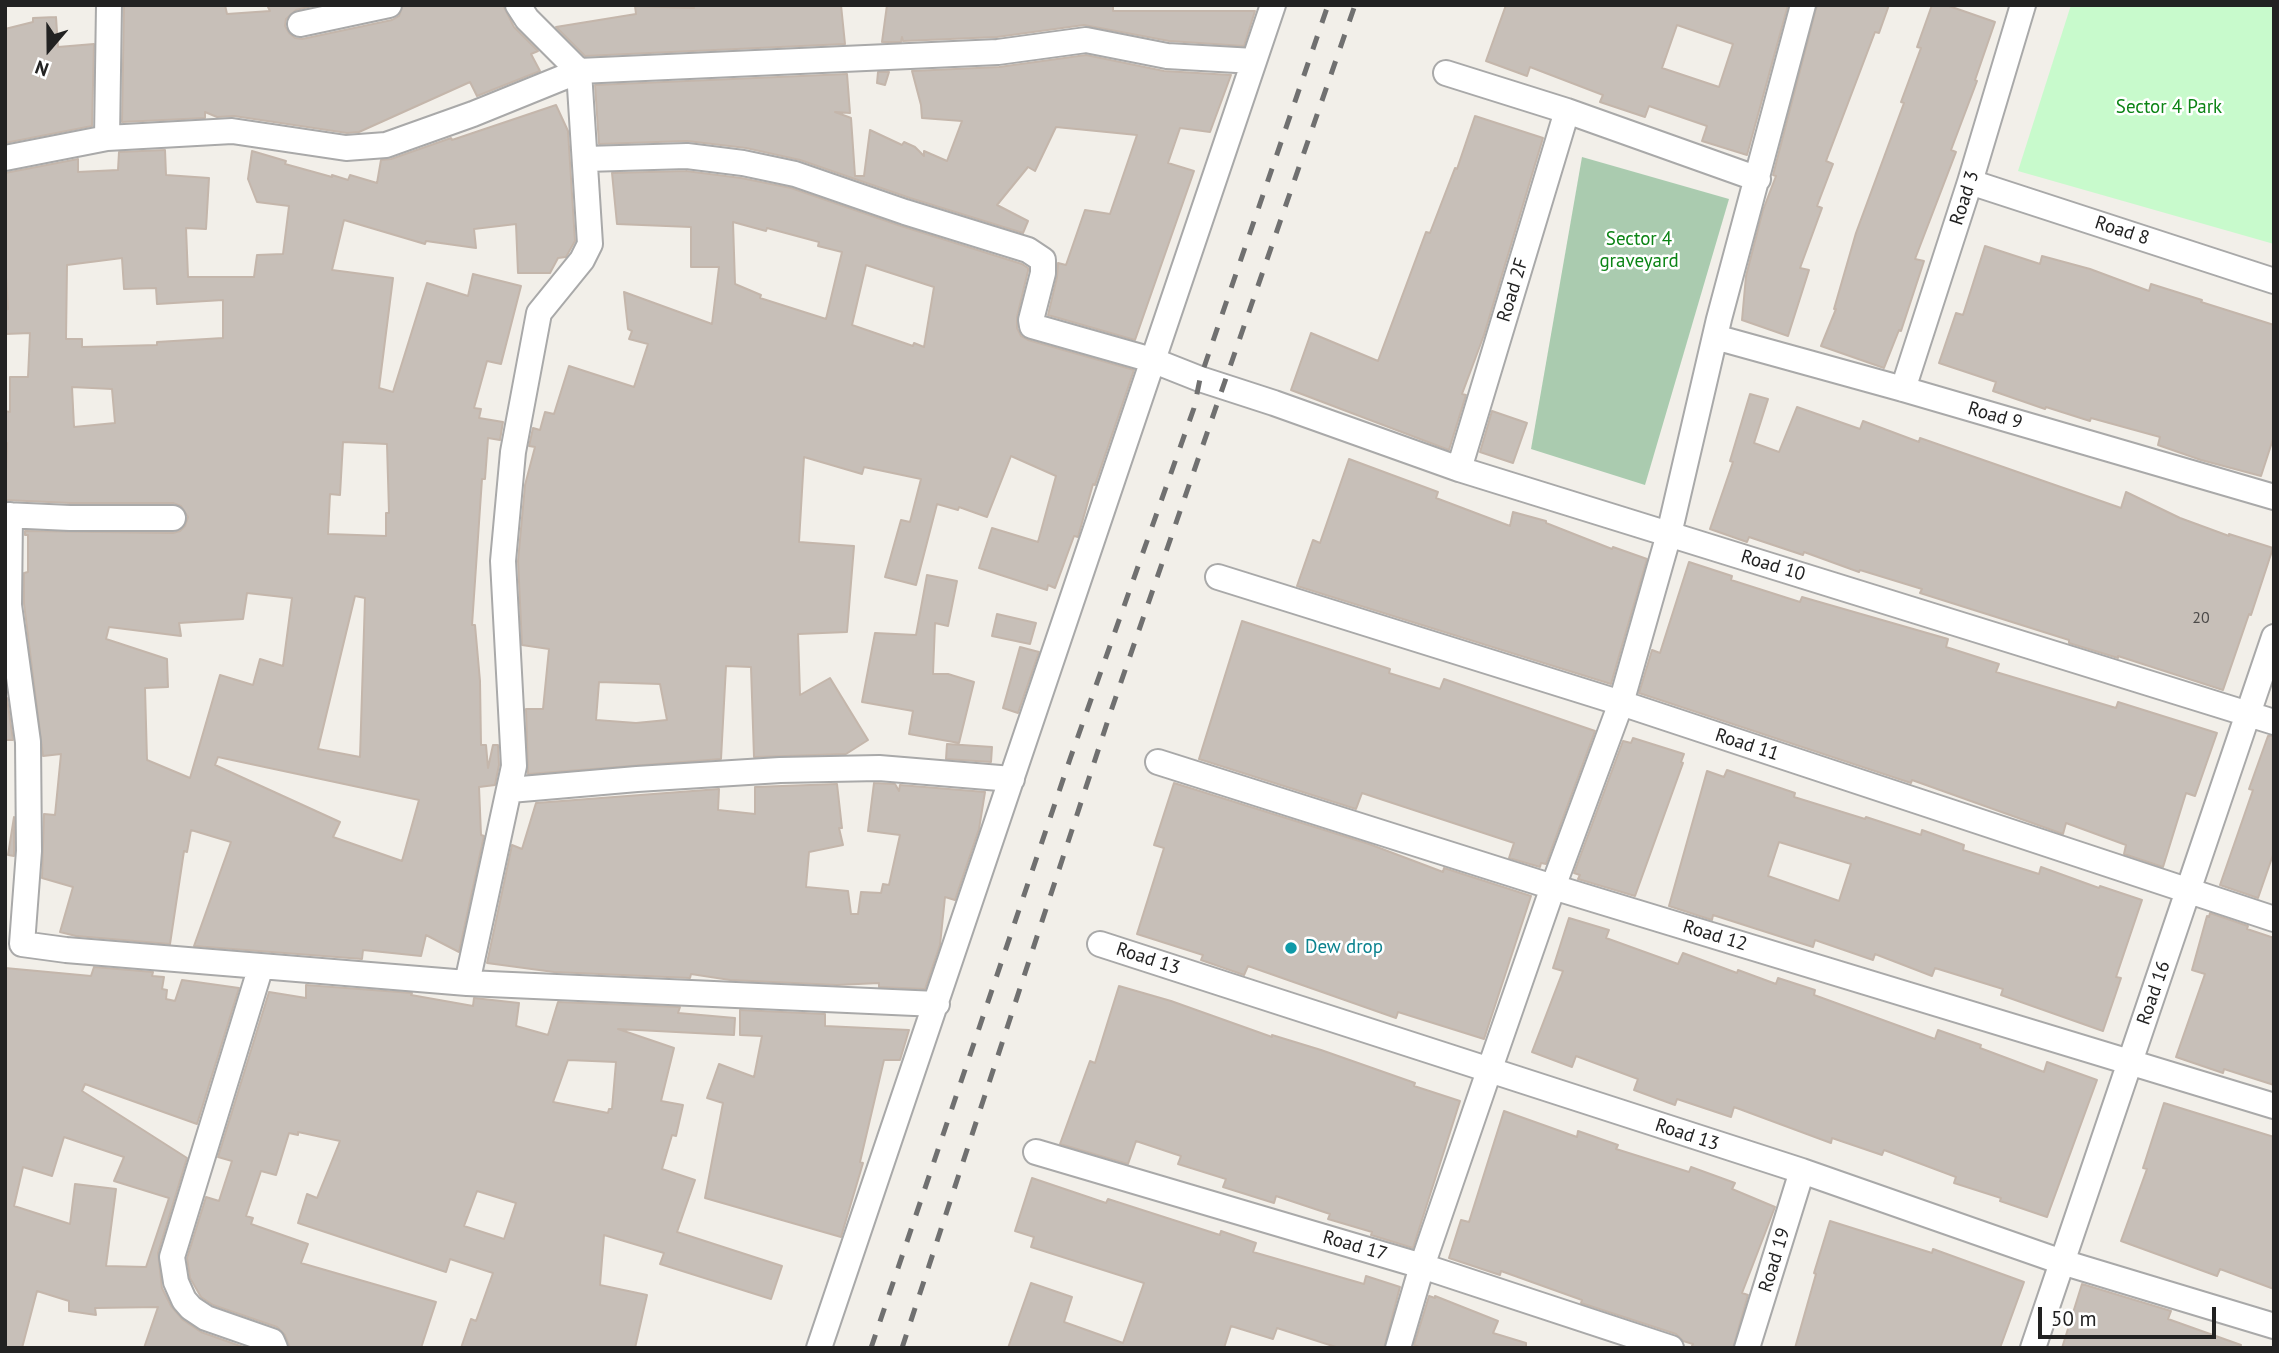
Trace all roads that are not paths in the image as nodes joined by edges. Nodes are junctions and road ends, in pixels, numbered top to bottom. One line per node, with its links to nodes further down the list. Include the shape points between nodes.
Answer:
1 (109, 5): 12 (street)
2 (389, 5): 7 (street)
3 (518, 5): 9 (street)
4 (1273, 5): 8 (street)
5 (1803, 5): 15 (street)
6 (2023, 5): 16 (street, Road 3)
7 (300, 24)
8 (1254, 61): 9 (street, via 1167,56 1086,40 998,52); 19 (street)
9 (579, 71): 12 (street, via 386,145 346,148 232,131); 14 (street)
10 (1446, 73): 11 (street)
11 (1567, 111): 15 (street); 21 (street, Road 2F)
12 (107, 138): 13 (street)
13 (5, 158)
14 (586, 159): 19 (street, Road 10, via 687,156 743,163 795,174 1028,250 1043,260 1032,326); 33 (street, via 590,244 539,313 513,452 503,561 514,766)
15 (1758, 179): 18 (street)
16 (1970, 182): 17 (street, Road 8); 20 (street, Road 3)
17 (2274, 281)
18 (1715, 337): 20 (street, Road 9); 25 (street)
19 (1152, 360): 21 (street, Road 10); 32 (street)
20 (1903, 389): 22 (street, Road 9)
21 (1459, 469): 25 (street, Road 10)
22 (2274, 497)
23 (8, 515): 24 (street); 38 (street, via 9,605 28,742 29,851 22,944)
24 (173, 518)
25 (1669, 534): 28 (street); 29 (street, Road 10)
26 (1218, 577): 28 (street, Road 11)
27 (2274, 637): 29 (street, Road 16)
28 (1621, 703): 34 (street); 35 (street, Road 11)
29 (2249, 714): 30 (street, Road 10); 35 (street, Road 16)
30 (2274, 722)
31 (1158, 762): 34 (street, Road 12)
32 (1012, 779): 33 (street, via 879,768 793,769); 40 (street)
33 (510, 790): 39 (street)
34 (1553, 887): 41 (street, Road 12); 42 (street)
35 (2189, 891): 36 (street, Road 11); 41 (street, Road 16)
36 (2274, 919)
37 (1100, 944): 42 (street, Road 13)
38 (261, 966): 39 (street); 49 (street, via 172,1257 176,1282 191,1308 206,1318 272,1341)
39 (467, 983): 40 (street)
40 (937, 1004): 50 (street)
41 (2131, 1061): 43 (street, Road 12); 46 (street, Road 16)
42 (1489, 1071): 45 (street, Road 13); 47 (street)
43 (2274, 1106)
44 (1036, 1152): 47 (street, Road 17)
45 (1802, 1171): 46 (street, Road 13); 53 (street, Road 19)
46 (2062, 1262): 48 (street, Road 13); 54 (street, Road 16)
47 (1422, 1266): 51 (street); 52 (street, Road 17)
48 (2274, 1326)
49 (275, 1348)
50 (819, 1348)
51 (1398, 1348)
52 (1671, 1348)
53 (1747, 1348)
54 (2033, 1348)

